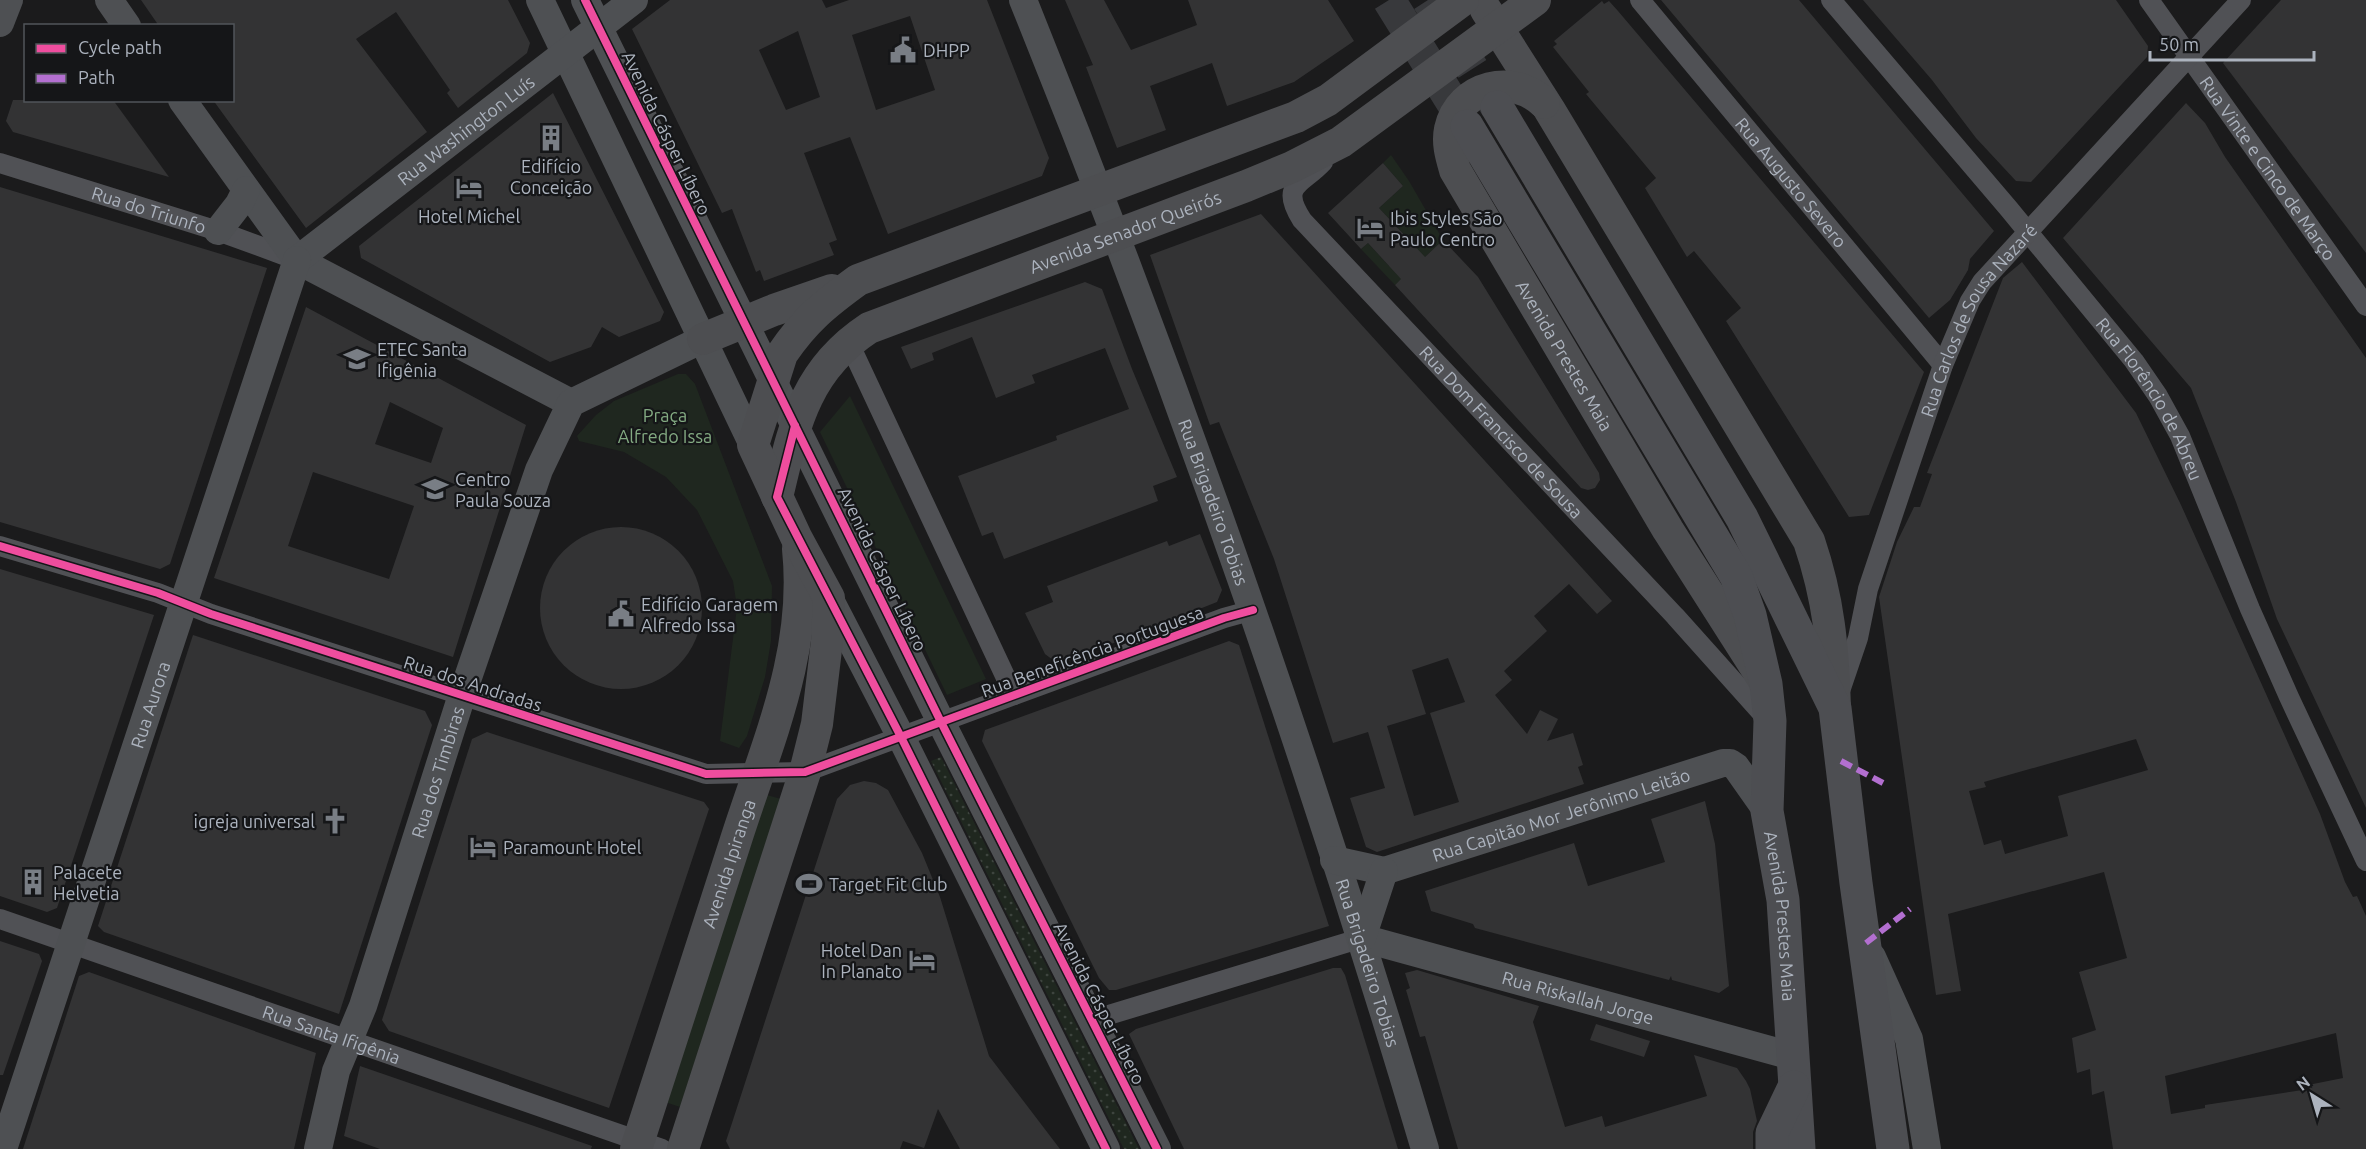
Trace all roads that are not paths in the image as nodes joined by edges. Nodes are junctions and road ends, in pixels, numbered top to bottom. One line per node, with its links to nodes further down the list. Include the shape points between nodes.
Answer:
1 (9, 0): 14 (street)
2 (109, 0): 15 (street)
3 (540, 0): 18 (street)
4 (585, 0): 16 (street, Avenida Cásper Líbero)
5 (634, 0): 16 (street, Rua Washington Luís)
6 (1023, 0): 27 (street, Rua Brigadeiro Tobias)
7 (1463, 0): 27 (main road, via 1328,100 1296,117)
8 (1479, 0): 17 (main road, Avenida Prestes Maia)
9 (1535, 0): 17 (main road, Avenida Senador Queirós)
10 (1640, 0): 36 (street, Rua Augusto Severo)
11 (1831, 0): 58 (street, Rua Florêncio de Abreu, via 2009,209 2158,396 2180,436 2250,609)
12 (2149, 0): 19 (street, Rua Vinte e Cinco de Março)
13 (2241, 0): 19 (street, Rua Carlos de Sousa Nazaré)
14 (0, 23)
15 (126, 24)
16 (598, 28): 18 (street, Rua Washington Luís); 33 (street, Avenida Cásper Líbero)
17 (1497, 28): 22 (main road, Avenida Prestes Maia); 24 (main road, Avenida Senador Queirós)
18 (567, 52): 30 (street, Rua Washington Luís); 34 (street)
19 (2189, 57): 32 (street, Rua Vinte e Cinco de Março); 36 (street, Rua Carlos de Sousa Nazaré, via 1982,282)
20 (183, 102): 26 (street)
21 (1497, 107): 50 (highway, Avenida Prestes Maia, via 1742,518)
22 (1549, 109): 47 (main road, Avenida Prestes Maia, via 1534,94 1515,86 1494,86 1475,94 1460,108 1451,126 1449,147 1455,170 1668,530); 50 (main road, Avenida Prestes Maia, via 1809,542 1822,579 1833,645)
23 (1467, 126): 47 (highway, Avenida Prestes Maia, via 1736,576 1750,615)
24 (1341, 142): 29 (main road, Avenida Senador Queirós, via 1292,167); 51 (street, Rua Dom Francisco de Sousa, via 1293,189 1291,197 1302,220)
25 (0, 163): 28 (street, Rua do Triunfo)
26 (246, 190): 28 (street); 30 (street)
27 (1100, 191): 29 (street, Rua Brigadeiro Tobias); 31 (main road)
28 (218, 231): 30 (street, Rua do Triunfo)
29 (1117, 235): 35 (main road, Avenida Senador Queirós, via 880,323); 46 (street, Rua Brigadeiro Tobias)
30 (297, 260): 38 (street); 45 (street, Rua Aurora)
31 (858, 280): 33 (main road); 37 (main road, via 799,329 782,354)
32 (2366, 306)
33 (743, 322): 34 (main road); 37 (street, Avenida Cásper Líbero)
34 (703, 339): 38 (street); 40 (street)
35 (849, 343): 39 (main road, Avenida Senador Queirós, via 812,386); 49 (street)
36 (1943, 365): 50 (street, Rua Carlos de Sousa Nazaré, via 1868,589 1858,638)
37 (772, 382): 39 (street, Avenida Cásper Líbero); 40 (main road)
38 (572, 403): 48 (street, Rua dos Timbiras, via 539,470)
39 (795, 426): 41 (main road, Avenida Senador Queirós); 52 (street, Avenida Cásper Líbero)
40 (753, 445): 41 (main road)
41 (777, 497): 42 (main road)
42 (797, 539): 44 (main road); 55 (main road, Avenida Ipiranga, via 800,610 785,695)
43 (0, 546): 45 (street, Rua dos Andradas)
44 (829, 598): 53 (street); 54 (main road, via 818,723)
45 (183, 602): 48 (street, Rua dos Andradas); 62 (street, Rua Aurora)
46 (1253, 610): 49 (street, Rua Beneficência Portuguesa); 57 (street, Rua Brigadeiro Tobias)
47 (1766, 684): 51 (highway, Avenida Prestes Maia)
48 (462, 695): 55 (street, Rua dos Andradas, via 706,774); 65 (street, Rua dos Timbiras, via 363,1006)
49 (1014, 695): 52 (street, Rua Beneficência Portuguesa)
50 (1835, 708): 63 (highway, Avenida Prestes Maia)
51 (1770, 721): 56 (highway, Avenida Prestes Maia)
52 (941, 722): 53 (street, Rua dos Andradas); 64 (street, Avenida Cásper Líbero)
53 (901, 737): 54 (street, Rua dos Andradas); 72 (street)
54 (805, 772): 55 (street, Rua dos Andradas); 71 (main road)
55 (758, 773): 68 (main road, Avenida Ipiranga)
56 (1767, 811): 59 (street, Rua Capitão Mor Jerônimo Leitão, via 1736,767 1723,763); 66 (highway, Avenida Prestes Maia, via 1784,900)
57 (1334, 860): 59 (street); 61 (street, Rua Brigadeiro Tobias)
58 (2366, 861)
59 (1384, 871): 61 (street)
60 (0, 919): 62 (street, Rua Santa Ifigênia)
61 (1362, 939): 64 (street); 66 (street, Rua Riskallah Jorge); 74 (street, Rua Brigadeiro Tobias)
62 (70, 943): 65 (street, Rua Santa Ifigênia); 69 (street, Rua Aurora)
63 (1866, 943): 77 (highway, Avenida Prestes Maia); 78 (street, Avenida Prestes Maia, via 1910,1040)
64 (1092, 1020): 73 (street, Avenida Cásper Líbero)
65 (348, 1040): 68 (street, Rua Santa Ifigênia); 70 (street, Rua dos Timbiras, via 336,1071)
66 (1792, 1056): 67 (highway, Avenida Prestes Maia)
67 (1794, 1088): 75 (highway, via 1772,1132); 76 (highway, Avenida Prestes Maia)
68 (646, 1146)
69 (3, 1149)
70 (318, 1149)
71 (683, 1149)
72 (1106, 1149)
73 (1157, 1149)
74 (1425, 1149)
75 (1772, 1149)
76 (1799, 1149)
77 (1893, 1149)
78 (1927, 1149)

